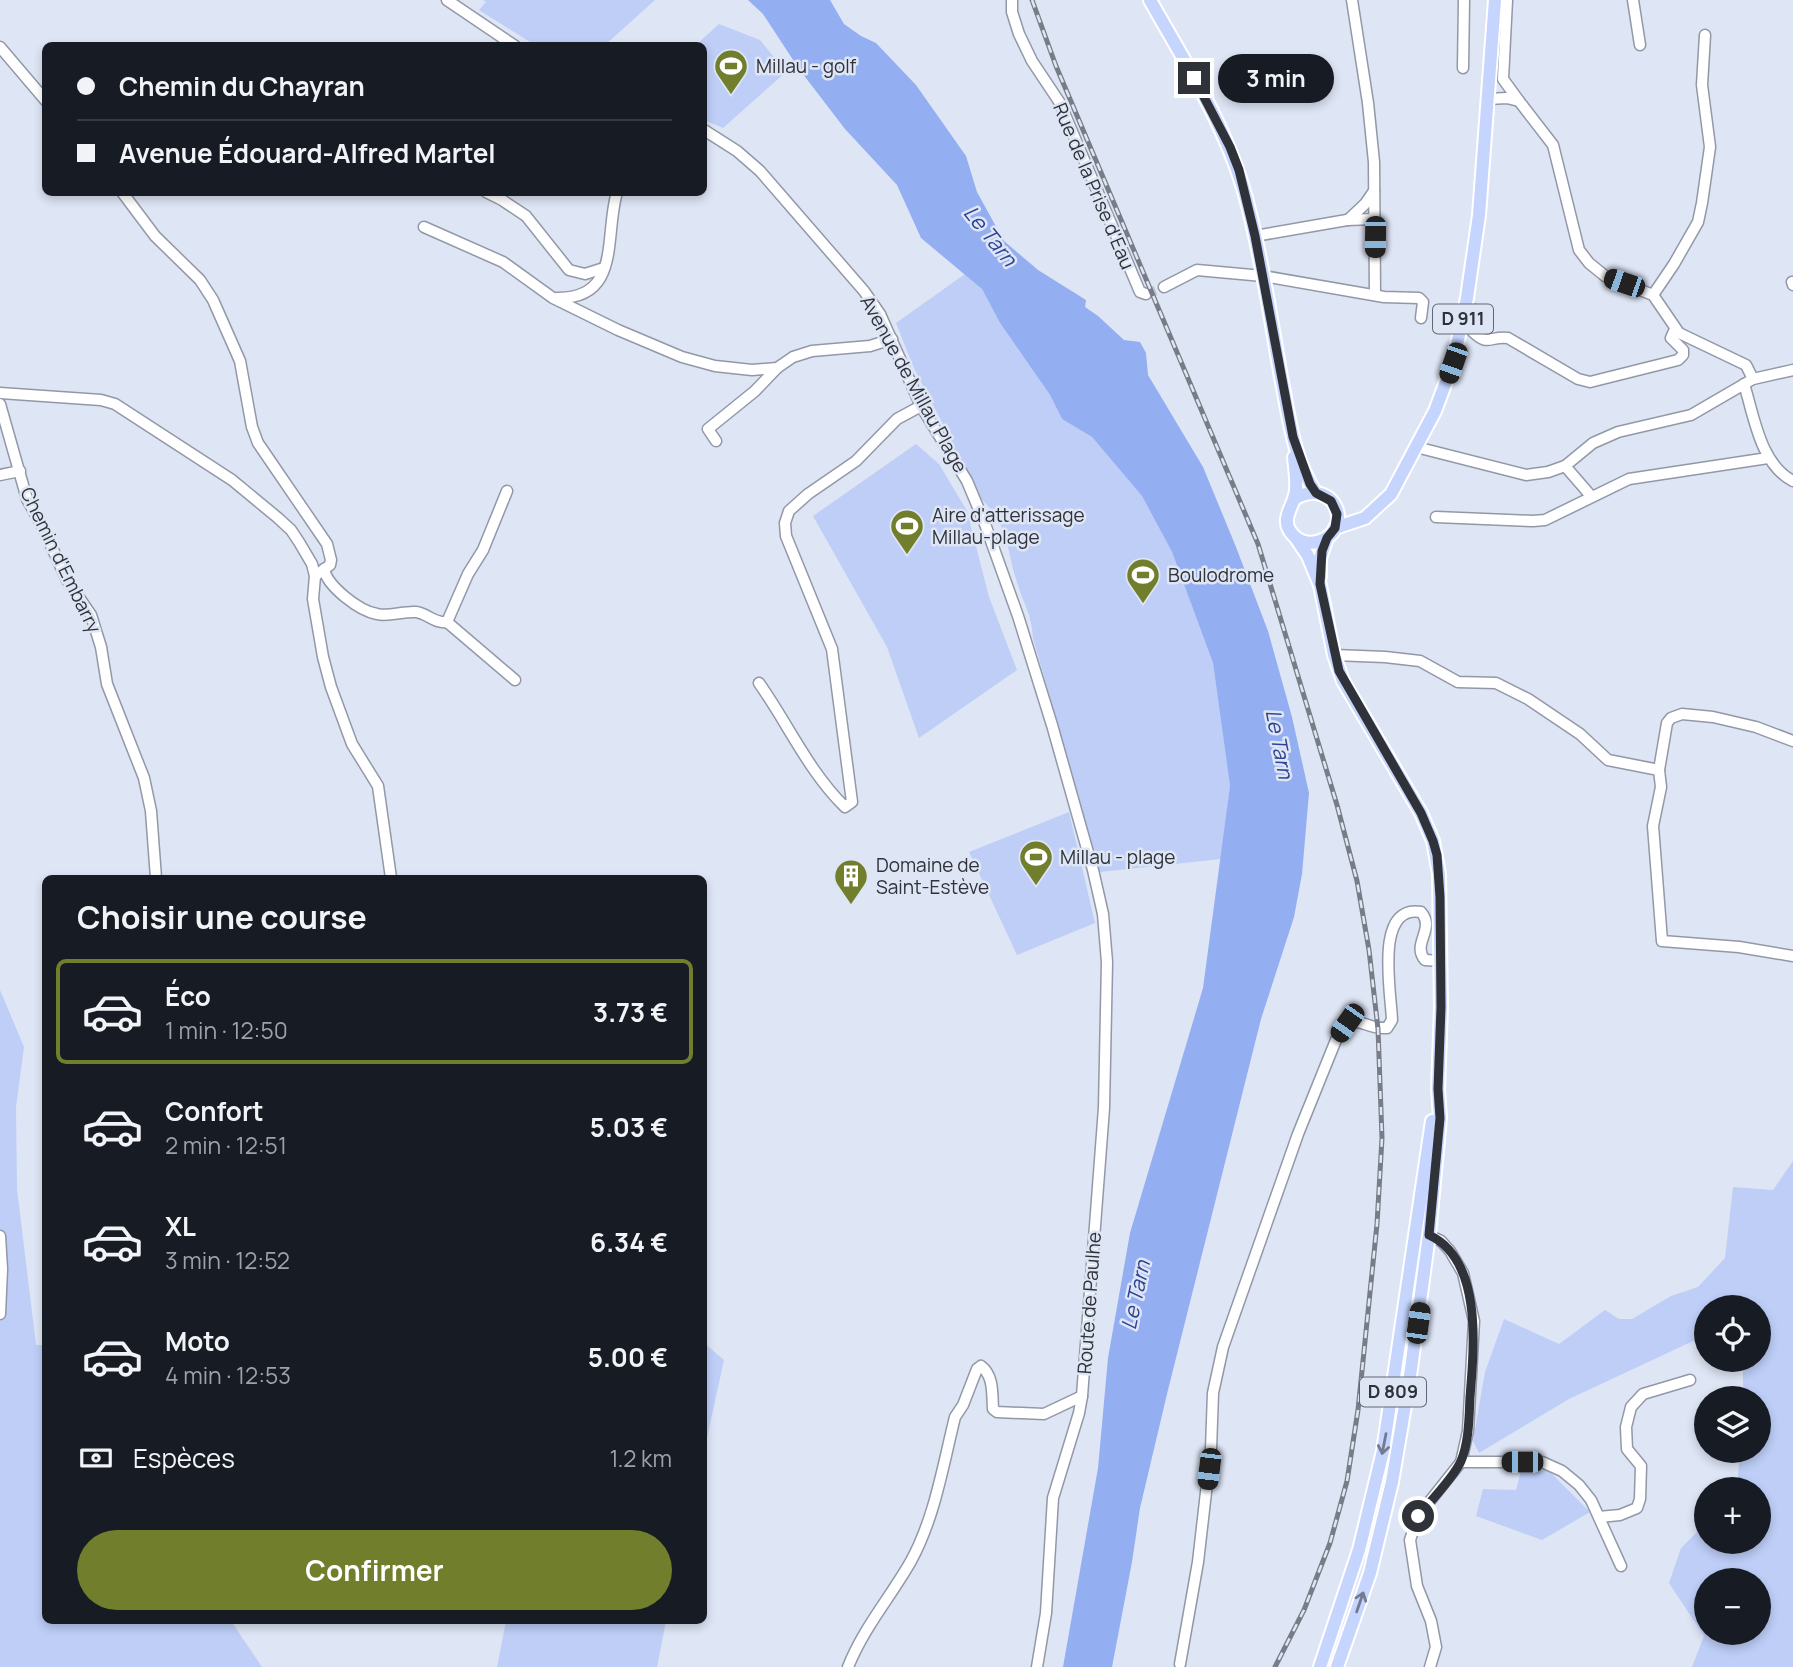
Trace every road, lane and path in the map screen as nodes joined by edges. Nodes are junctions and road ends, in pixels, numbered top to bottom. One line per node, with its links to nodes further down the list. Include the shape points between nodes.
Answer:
1 (447, 0): 10 (street)
2 (1012, 0): 29 (street, Rue de la Prise d'Eau, via 1019,34 1060,103 1140,292)
3 (1150, 0): 25 (main road, via 1230,147)
4 (1352, 0): 18 (street, via 1368,103)
5 (1464, 0): 13 (street)
6 (1495, 0): 15 (main road, D 911)
7 (1507, 0): 16 (street, via 1503,79)
8 (1633, 0): 11 (street)
9 (1704, 35): 31 (street, via 1702,85 1710,147 1702,203 1698,222)
10 (509, 42)
11 (1640, 45)
12 (0, 47): 14 (street)
13 (1463, 68)
14 (42, 96)
15 (1488, 99): 16 (street); 45 (main road, D 911, via 1479,215 1461,331 1445,388)
16 (1519, 102): 31 (street, via 1553,145 1579,250 1605,276)
17 (707, 132): 36 (street, Avenue de Millau Plage, via 760,171 864,291)
18 (1374, 191): 22 (street); 23 (street)
19 (125, 196): 60 (street, via 213,300 240,361 258,443 327,544 331,560)
20 (494, 196): 26 (street, via 526,216 569,270 585,274)
21 (616, 196): 26 (street)
22 (1374, 219): 23 (street); 30 (street)
23 (1347, 220): 25 (street)
24 (424, 227): 32 (street, via 503,262)
25 (1255, 236): 27 (main road)
26 (604, 268): 32 (street, via 593,289 576,298)
27 (1263, 276): 28 (street, via 1197,270); 30 (street); 43 (main road)
28 (1164, 287)
29 (1146, 294)
30 (1375, 295): 34 (street, via 1419,298)
31 (1653, 295): 35 (street)
32 (553, 298): 37 (street, via 682,357 740,369)
33 (1475, 310): 35 (street, via 1472,331 1482,340 1508,338 1590,382 1678,360 1684,355 1671,338)
34 (1421, 318)
35 (1675, 329): 39 (street, via 1746,365)
36 (892, 339): 37 (street, via 870,346 812,351); 42 (street, Avenue de Millau Plage)
37 (777, 368): 44 (street, via 709,429)
38 (1793, 370): 39 (street)
39 (1748, 381): 46 (street); 47 (street, via 1691,415 1593,443)
40 (0, 393): 61 (street, via 101,400 127,411 232,480 278,518 299,542)
41 (0, 404): 48 (street, Chemin d'Embarry)
42 (921, 406): 66 (street, via 897,419 856,461 808,494 789,511 785,523 786,536 832,649 852,802 845,807 826,789); 71 (street, Avenue de Millau Plage, via 967,481 994,548 1079,818)
43 (1293, 437): 52 (main road); 54 (main road)
44 (716, 442)
45 (1416, 447): 47 (street, via 1526,475); 55 (main road, D 911, via 1398,482)
46 (1768, 458): 50 (street); 53 (street, via 1629,479)
47 (1565, 466): 53 (street)
48 (20, 471): 49 (street); 69 (street, Chemin d'Embarry, via 27,499 67,580 90,615 101,647 107,684 144,778)
49 (0, 475)
50 (1793, 481)
51 (507, 491): 63 (street)
52 (1316, 493): 54 (main road); 56 (main road, via 1328,498)
53 (1591, 496): 57 (street, via 1545,520)
54 (1294, 499): 59 (main road, via 1286,519)
55 (1378, 506): 56 (main road, via 1355,513); 58 (main road, D 911, via 1365,519)
56 (1335, 508): 58 (main road, via 1338,518)
57 (1436, 517)
58 (1331, 533): 59 (main road, via 1310,543); 62 (main road, D 809, via 1320,558)
59 (1296, 538): 62 (main road, D 809)
60 (324, 569): 61 (street); 63 (street, via 329,583 377,615 418,612)
61 (315, 576): 70 (street, via 313,599 323,657 352,744 378,786)
62 (1320, 584): 64 (main road, D 809)
63 (447, 622): 65 (street)
64 (1334, 655): 68 (street, via 1420,661 1458,682 1496,682 1580,734 1608,760); 73 (main road, D 809, via 1343,681 1413,797 1433,841 1439,874)
65 (515, 680)
66 (759, 683)
67 (1793, 741): 68 (street, via 1735,722 1682,714 1667,723)
68 (1658, 770): 72 (street, via 1661,787 1653,826 1662,941)
69 (156, 875)
70 (391, 875)
71 (1105, 935): 78 (street, Route de Paulhe, via 1104,1108)
72 (1793, 956)
73 (1441, 961): 75 (main road, D 809); 82 (street, via 1425,960 1420,954 1427,921 1421,912 1411,910 1397,917 1388,950 1392,1020 1387,1028 1378,1029 1355,1020 1347,1023 1338,1035 1294,1146 1223,1347 1213,1393 1198,1562)
74 (0, 1236): 76 (street)
75 (1429, 1236): 79 (street, via 1463,1273 1474,1321 1468,1431); 85 (main road, D 809, one-way to 85, via 1359,1550); 86 (main road, D 809, one-way to 75, via 1370,1573 1389,1493)
76 (0, 1314)
77 (1690, 1380): 80 (street, via 1643,1394 1631,1407 1626,1427 1628,1449 1641,1466 1640,1499 1637,1508)
78 (1082, 1396): 83 (street, via 1044,1414 997,1412 992,1409 991,1378 986,1369 977,1368 955,1417 928,1523); 84 (street, Route de Paulhe, via 1053,1498 1046,1613)
79 (1461, 1462): 80 (street, via 1542,1462 1579,1485); 87 (street, via 1418,1516 1410,1540 1417,1586 1436,1647)
80 (1600, 1517): 81 (street)
81 (1621, 1566)
82 (1180, 1664)
83 (848, 1667)
84 (1037, 1667)
85 (1320, 1667)
86 (1337, 1667)
87 (1430, 1667)

